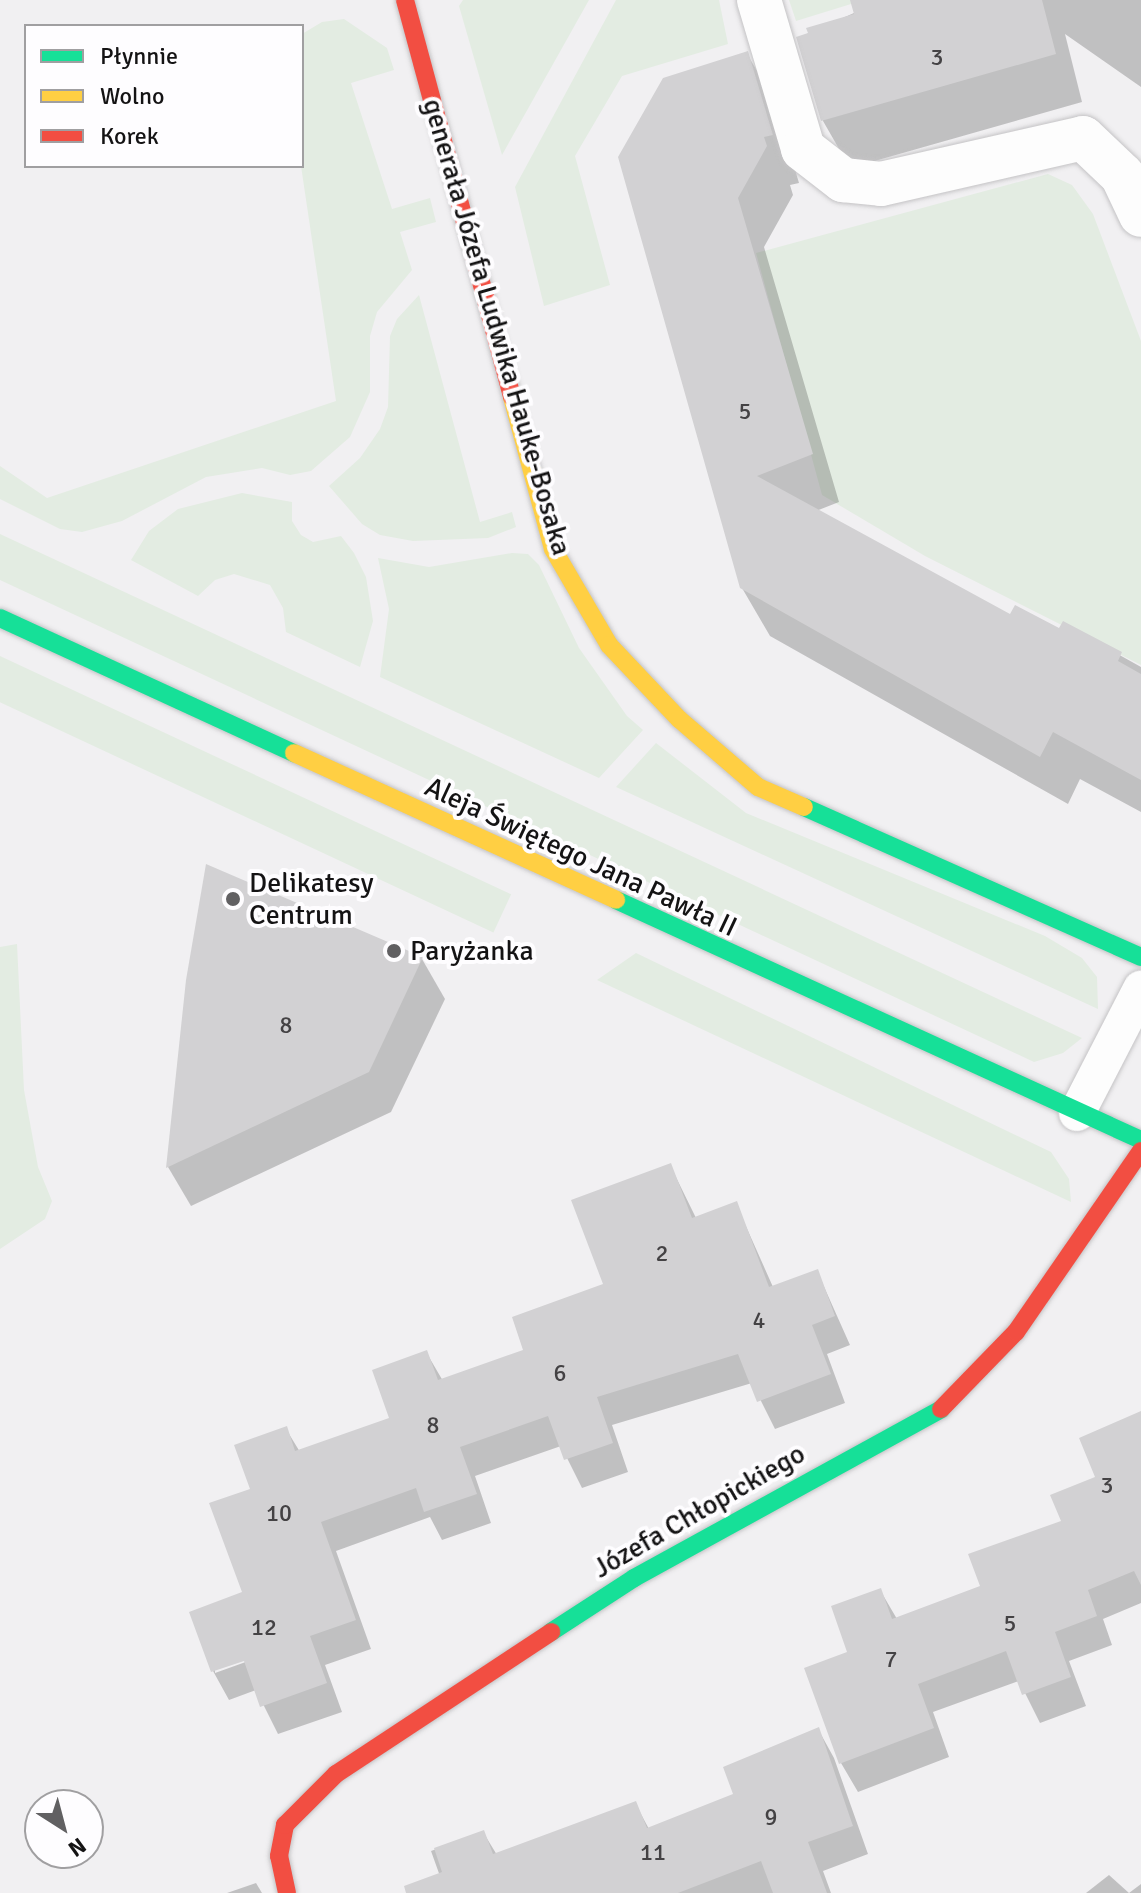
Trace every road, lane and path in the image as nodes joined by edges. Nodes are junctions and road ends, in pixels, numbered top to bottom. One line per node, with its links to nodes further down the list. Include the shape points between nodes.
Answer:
1 (405, 0): 5 (street, generała Józefa Ludwika Hauke-Bosaka, via 553,549 609,645 679,719 758,787)
2 (759, 0): 3 (street, via 803,149 843,180 881,184 1083,138 1122,175)
3 (1141, 215)
4 (0, 618): 7 (street, Aleja Świętego Jana Pawła II)
5 (1141, 957)
6 (1141, 989): 7 (lane)
7 (1077, 1113): 8 (street, Aleja Świętego Jana Pawła II)
8 (1141, 1140)
9 (1141, 1151): 10 (street, Józefa Chłopickiego, via 1016,1332 948,1405 634,1578 336,1774 285,1825 279,1856)
10 (287, 1893)

